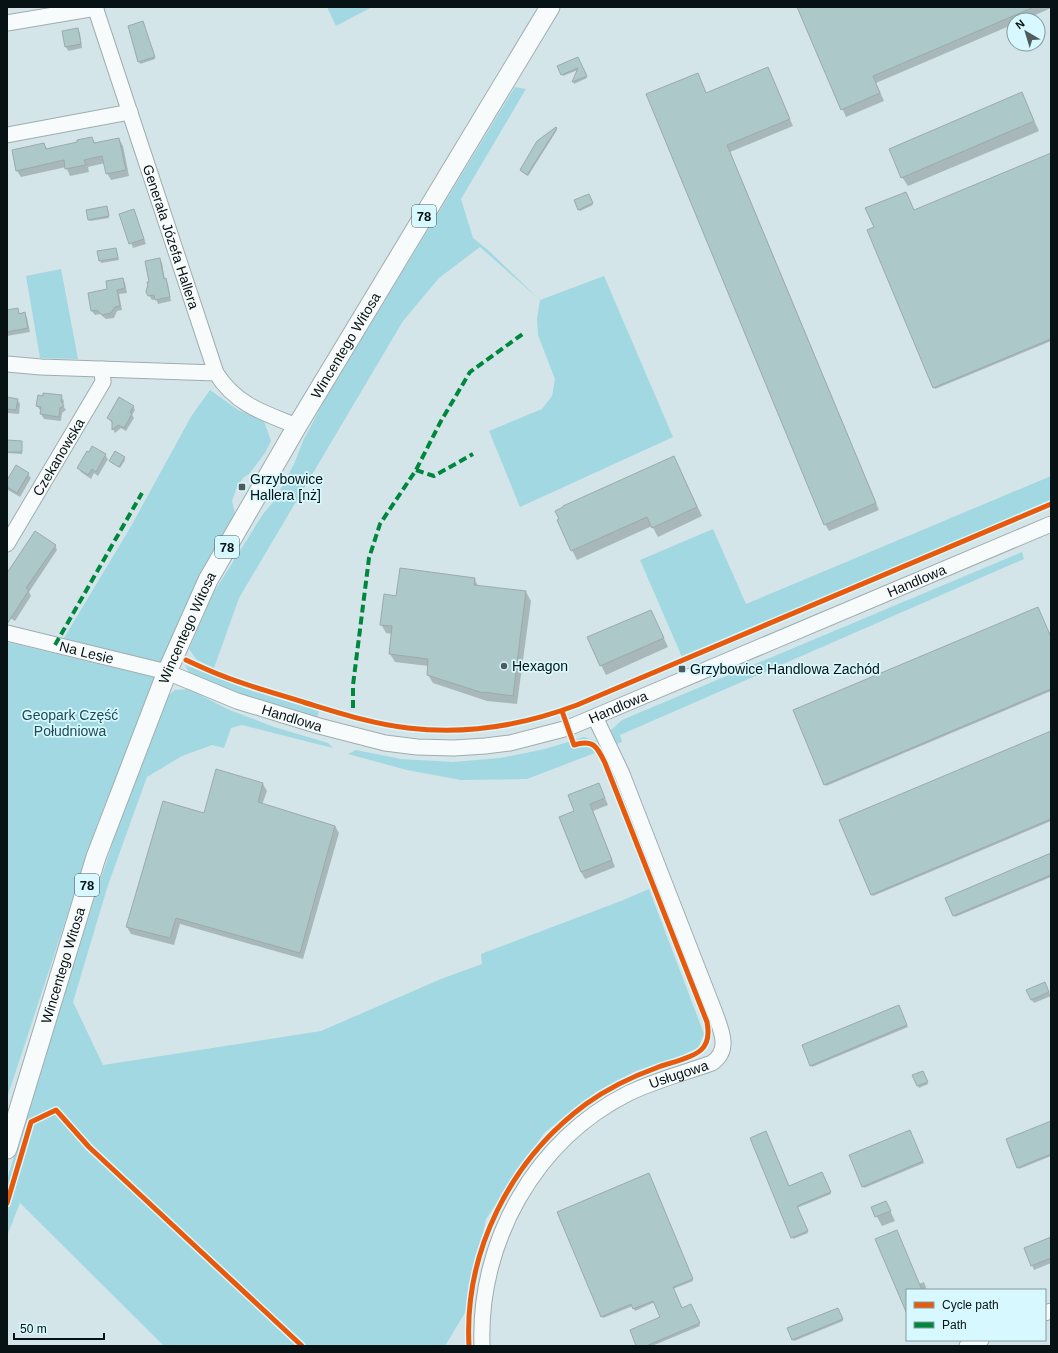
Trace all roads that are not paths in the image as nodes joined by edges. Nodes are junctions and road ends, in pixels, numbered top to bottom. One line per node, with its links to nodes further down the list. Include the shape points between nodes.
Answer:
1 (96, 7): 3 (street); 4 (street, Generała Józefa Hallera)
2 (550, 7): 9 (main road, Wincentego Witosa / 78)
3 (7, 23)
4 (130, 112): 5 (street); 8 (street, Generała Józefa Hallera)
5 (7, 135)
6 (7, 364): 7 (street)
7 (102, 369): 8 (street); 11 (street, Czekanowska, via 102,382)
8 (216, 372): 9 (street, Generała Józefa Hallera, via 226,388 246,404)
9 (297, 426): 13 (main road, Wincentego Witosa / 78, via 208,580)
10 (1051, 524): 14 (street, Handlowa)
11 (7, 544)
12 (7, 632): 13 (street, Na Lesie)
13 (167, 672): 14 (street, Handlowa, via 258,708 385,743 417,747 454,748 510,743 568,728); 15 (main road, Wincentego Witosa / 78, via 96,857)
14 (595, 717): 17 (street, Usługowa, via 622,774 715,1013 723,1037 722,1051 712,1063 647,1085 616,1100 587,1119 562,1141 540,1166 518,1199 494,1252 485,1289)
15 (7, 1149)
16 (979, 1341): 18 (street)
17 (482, 1346)
18 (967, 1346)

